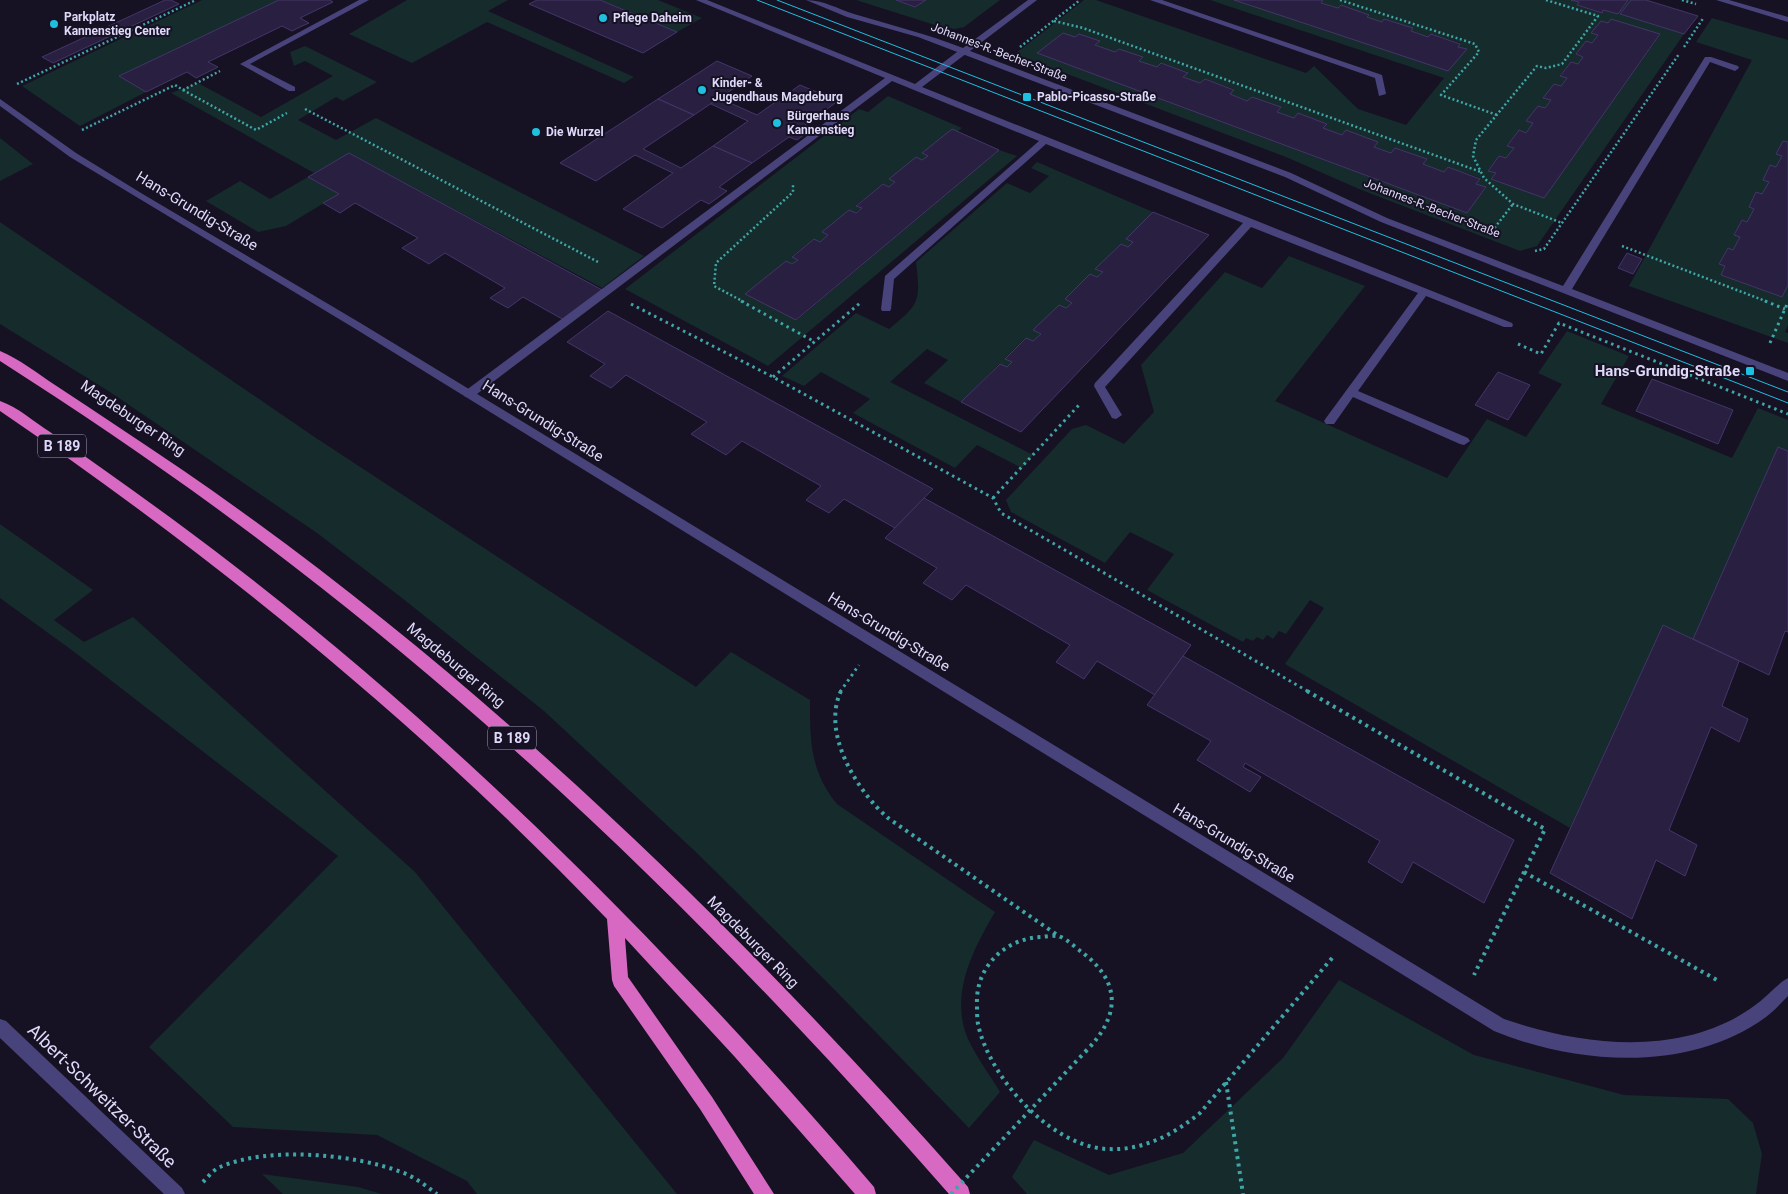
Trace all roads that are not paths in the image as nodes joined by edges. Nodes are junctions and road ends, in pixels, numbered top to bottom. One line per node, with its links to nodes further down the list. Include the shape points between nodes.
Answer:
1 (365, 0): 12 (street, via 244,64)
2 (700, 0): 10 (street)
3 (810, 0): 8 (street, Johannes-R.-Becher-Straße)
4 (1032, 0): 8 (street)
5 (1154, 0): 13 (street, via 1379,77)
6 (1720, 0): 7 (street)
7 (1788, 20)
8 (964, 51): 11 (street); 17 (street, Johannes-R.-Becher-Straße, via 1288,175 1384,220)
9 (1735, 68): 17 (street, via 1708,59)
10 (890, 78): 11 (street); 24 (street)
11 (915, 88): 15 (street)
12 (292, 89)
13 (1382, 94)
14 (0, 102): 24 (street, Hans-Grundig-Straße, via 97,170)
15 (1046, 140): 16 (street); 19 (street, via 889,278)
16 (1250, 222): 18 (street); 26 (street, via 1099,386)
17 (1566, 290): 22 (street, Johannes-R.-Becher-Straße)
18 (1424, 292): 20 (street); 23 (street)
19 (886, 309)
20 (1508, 325)
21 (0, 355): 35 (highway, Magdeburger Ring / B 189, via 92,412 252,526 366,614 537,759 749,962)
22 (1788, 376)
23 (1351, 392): 27 (street); 28 (street)
24 (469, 394): 30 (street, Hans-Grundig-Straße, via 1500,1025 1580,1046 1641,1050 1703,1041 1738,1026 1766,1007)
25 (0, 405): 29 (highway, B 189, via 123,488 286,613 492,793)
26 (1116, 415)
27 (1330, 421)
28 (1464, 441)
29 (615, 916): 33 (highway, via 620,980); 34 (highway, B 189, via 724,1031)
30 (1788, 986)
31 (0, 1026): 32 (street, Albert-Schweitzer-Straße)
32 (176, 1194)
33 (765, 1194)
34 (868, 1194)
35 (961, 1194)

